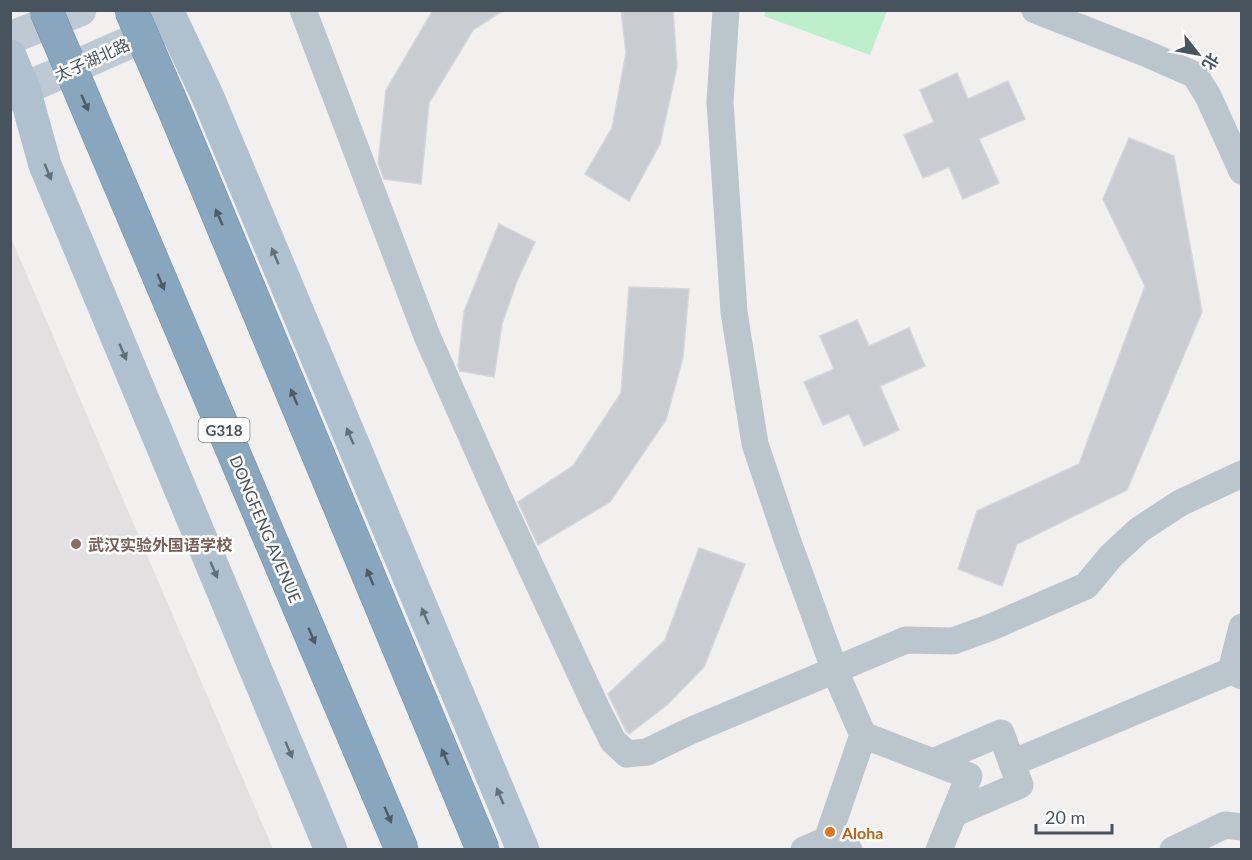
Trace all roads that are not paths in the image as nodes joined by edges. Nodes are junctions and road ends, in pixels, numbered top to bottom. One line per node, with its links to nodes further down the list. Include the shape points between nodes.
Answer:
1 (46, 10): 23 (highway, DONGFENG AVENUE / G318, one-way to 23, bridge)
2 (80, 10): 8 (main road)
3 (131, 10): 24 (highway, one-way to 3, bridge)
4 (303, 10): 14 (street, via 427,336 613,741 627,754 647,752)
5 (726, 10): 14 (street, via 720,102 734,312 755,444)
6 (1035, 10): 11 (street, via 1195,75)
7 (174, 15): 10 (main road, 太子湖北路); 25 (main road, one-way to 7)
8 (10, 38)
9 (10, 56): 10 (main road)
10 (17, 92): 22 (main road, one-way to 22)
11 (1242, 171)
12 (1242, 474): 14 (street, via 1180,503 1139,530 1086,586 953,641 906,640)
13 (1242, 627): 15 (street)
14 (835, 671): 16 (street)
15 (1237, 673): 18 (street)
16 (863, 735): 17 (street); 21 (street)
17 (933, 762): 18 (street, via 1001,734); 19 (street, via 969,776)
18 (1012, 763): 19 (street, via 1020,785)
19 (955, 813): 26 (street)
20 (1242, 826): 27 (street, via 1225,825)
21 (827, 846)
22 (331, 849)
23 (402, 849)
24 (483, 849)
25 (523, 849)
26 (939, 849)
27 (1173, 849)

